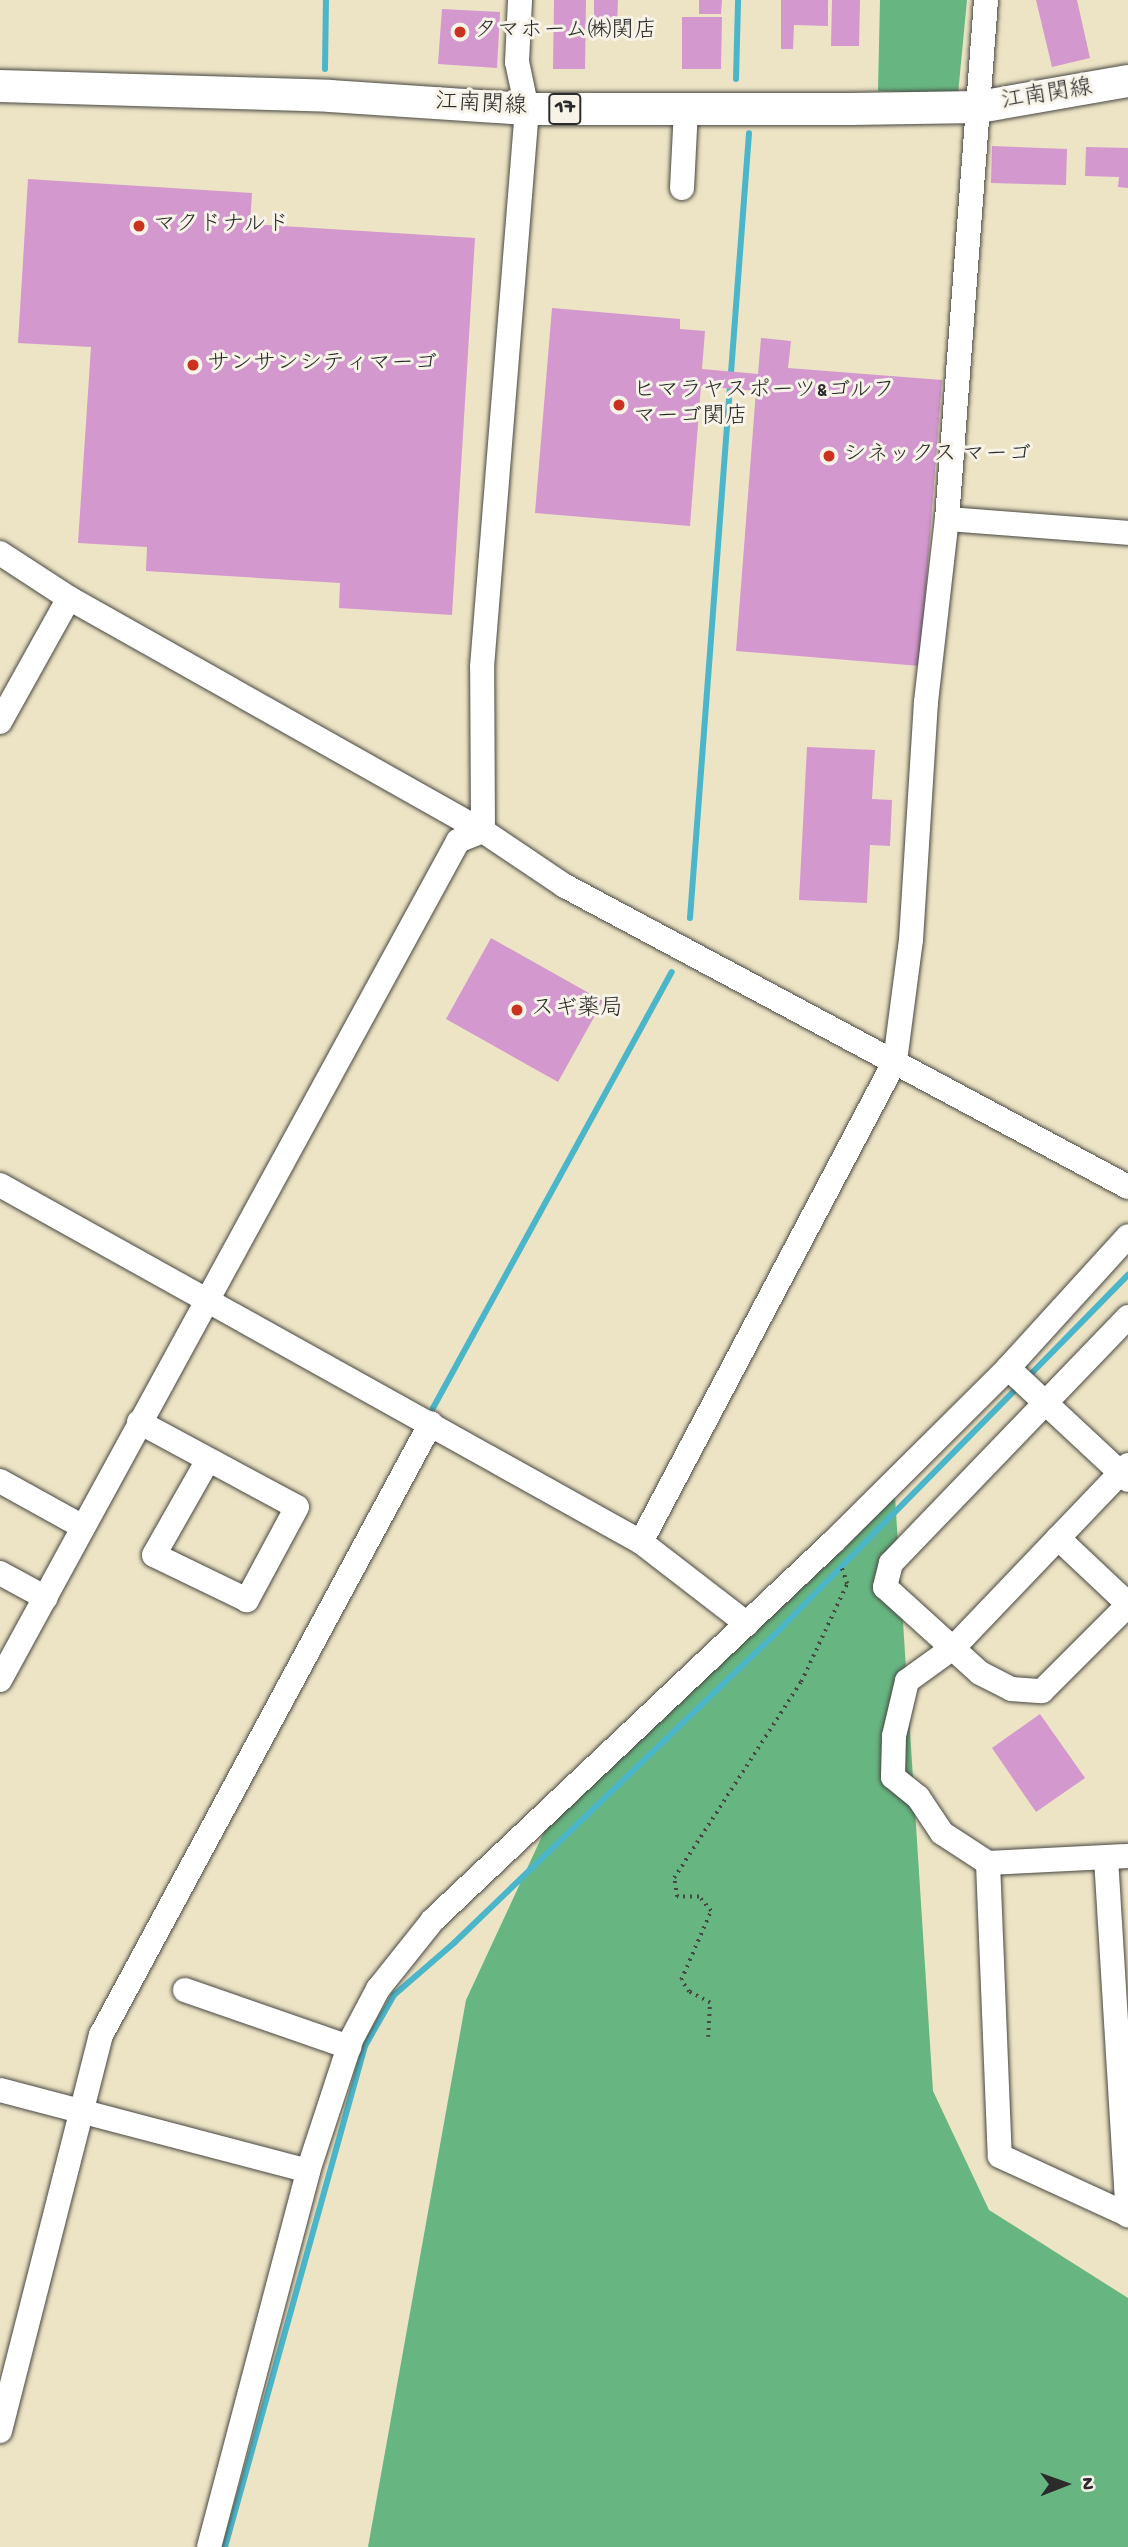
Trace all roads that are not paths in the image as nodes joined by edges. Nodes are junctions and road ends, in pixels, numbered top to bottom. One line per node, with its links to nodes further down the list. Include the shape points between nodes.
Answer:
1 (520, 0): 6 (street, via 517,62)
2 (986, 0): 5 (street)
3 (1128, 81): 5 (main road, 江南関線 / 17)
4 (0, 86): 6 (main road, 江南関線 / 17, via 330,96)
5 (979, 107): 7 (main road, 江南関線 / 17); 9 (street)
6 (527, 109): 7 (main road, 江南関線 / 17); 14 (street, via 482,667)
7 (687, 109): 8 (street)
8 (682, 188)
9 (947, 519): 10 (street); 15 (street, via 926,702 911,940)
10 (1128, 533)
11 (0, 553): 12 (street)
12 (69, 598): 13 (street); 14 (street)
13 (0, 722)
14 (483, 831): 15 (street, via 565,886); 19 (street, via 458,841)
15 (895, 1061): 17 (street); 30 (street)
16 (0, 1185): 19 (street)
17 (1128, 1187)
18 (1128, 1236): 21 (street)
19 (207, 1298): 23 (street); 24 (street)
20 (1128, 1317): 22 (street)
21 (1008, 1368): 22 (street); 34 (street)
22 (1044, 1404): 26 (street); 35 (street, via 891,1563 885,1587)
23 (139, 1422): 25 (street); 28 (street)
24 (431, 1423): 30 (street); 42 (street, via 101,2035)
25 (208, 1460): 25 (street, via 297,1507 247,1600 154,1555)
26 (1125, 1473): 29 (street)
27 (0, 1481): 28 (street)
28 (83, 1527): 32 (street)
29 (1058, 1538): 33 (street); 35 (street)
30 (640, 1542): 34 (street)
31 (0, 1573): 32 (street)
32 (46, 1598): 36 (street)
33 (1128, 1604): 35 (street, via 1042,1691 1011,1689 980,1673)
34 (747, 1624): 40 (street, via 433,1920 377,1989)
35 (954, 1647): 38 (street, via 907,1681 894,1736 893,1777 918,1797 942,1833)
36 (0, 1680)
37 (1117, 1857): 38 (street); 44 (street)
38 (988, 1863): 44 (street, via 1000,2156)
39 (185, 1990): 40 (street)
40 (349, 2047): 43 (street)
41 (0, 2090): 42 (street)
42 (80, 2111): 43 (street); 45 (street)
43 (309, 2171): 46 (street)
44 (1128, 2215)
45 (0, 2431)
46 (209, 2547)

